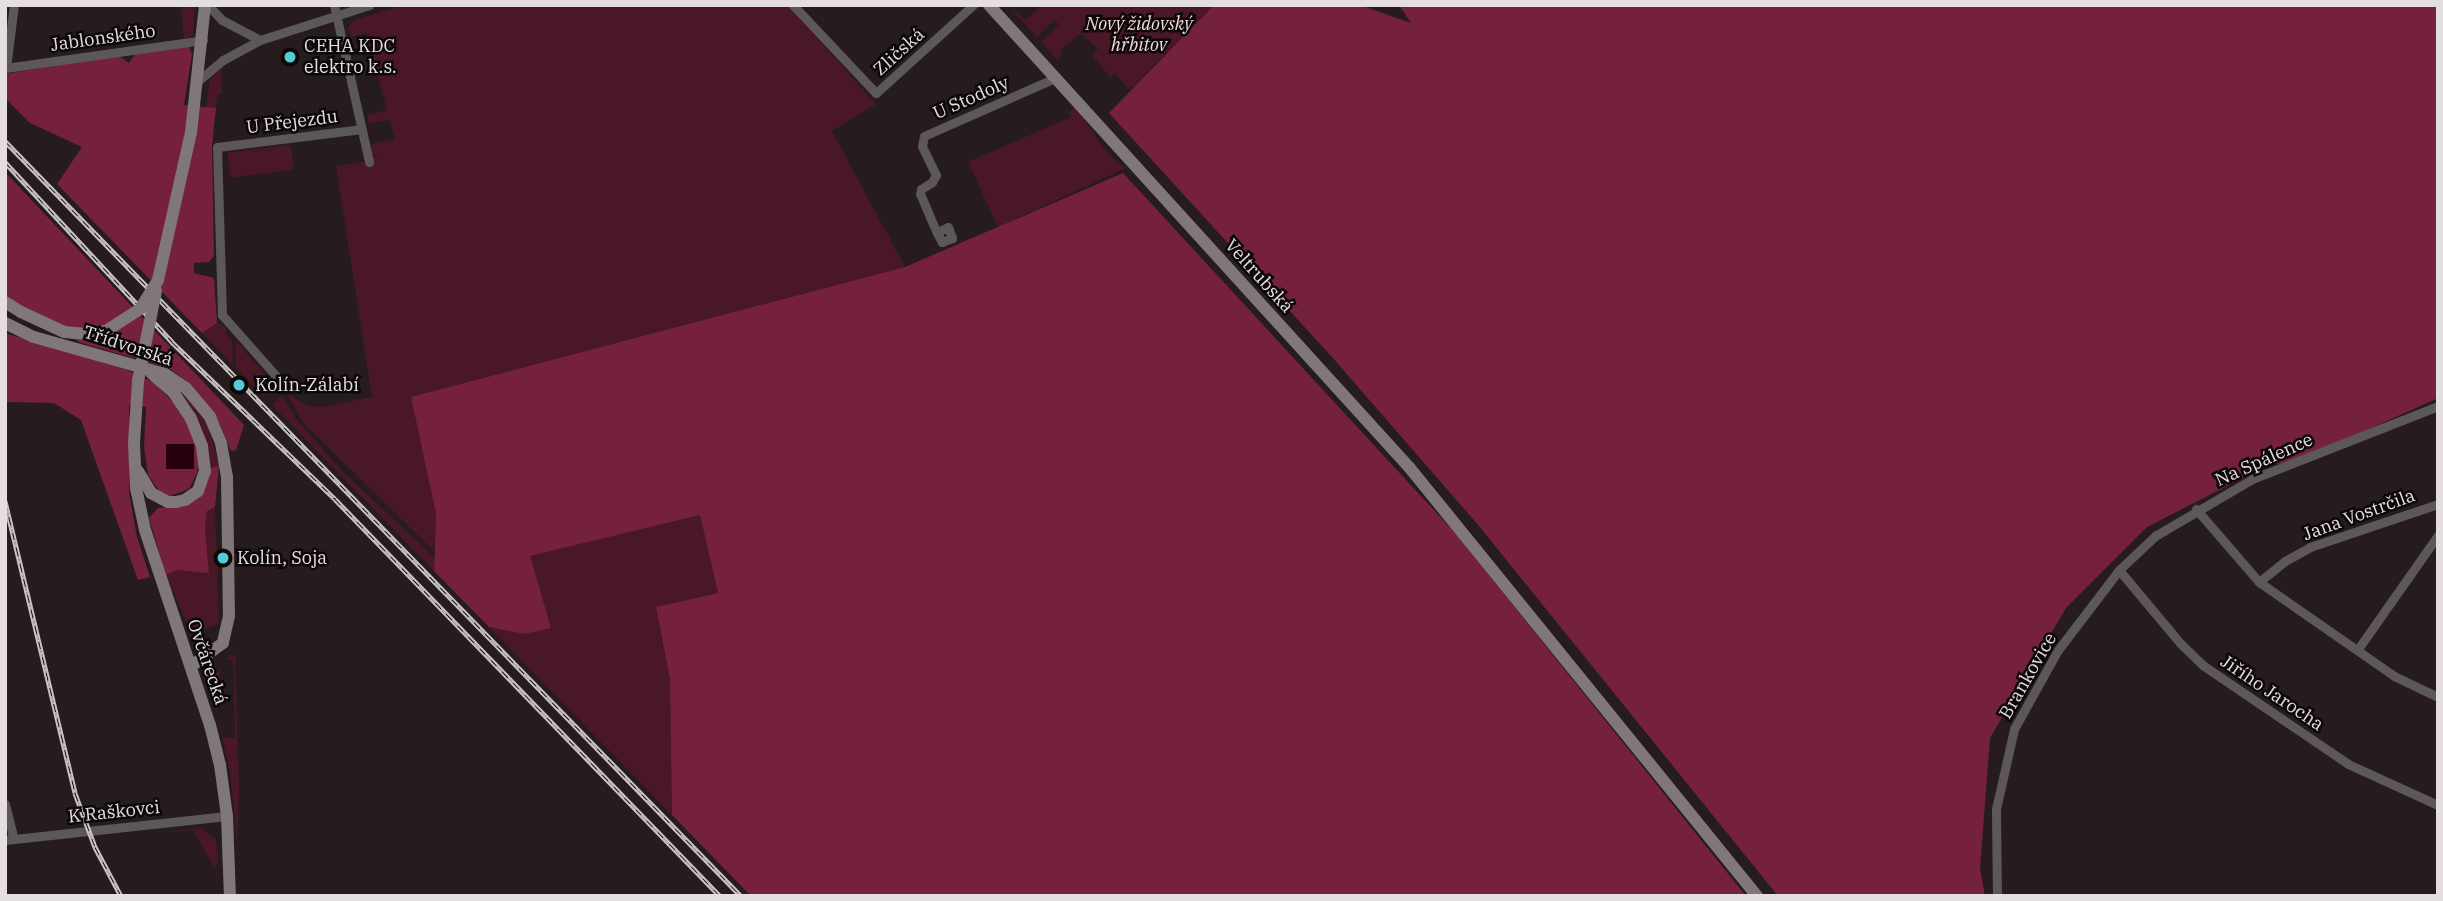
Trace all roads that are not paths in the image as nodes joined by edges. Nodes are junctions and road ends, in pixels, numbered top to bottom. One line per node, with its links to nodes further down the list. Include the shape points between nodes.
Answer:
1 (14, 5): 11 (street)
2 (206, 5): 9 (main road); 10 (street, via 222,20)
3 (334, 5): 8 (street)
4 (370, 5): 8 (street)
5 (793, 5): 6 (street, Zličská, via 876,93)
6 (973, 5)
7 (989, 5): 12 (main road, Veltrubská)
8 (336, 16): 10 (street); 14 (street)
9 (204, 40): 11 (street, Jablonského); 13 (main road)
10 (260, 40): 13 (street, via 223,60)
11 (6, 68)
12 (1055, 78): 16 (street, U Stodoly, via 924,136 922,146 936,175 920,194); 37 (main road, Veltrubská, via 1409,467)
13 (199, 80): 17 (main road, Ovčárecká)
14 (362, 129): 15 (street); 21 (street, U Přejezdu, via 217,147 222,316)
15 (369, 162)
16 (937, 232)
17 (158, 280): 18 (main road, bridge, via 128,320 96,334 54,329); 23 (main road, Ovčárecká, bridge, via 138,381)
18 (5, 302)
19 (5, 323): 20 (main road, Třídvorská, via 34,337)
20 (137, 364): 23 (main road, via 165,384 182,404 198,432 205,471 192,497 168,502 151,493); 30 (main road, Třídvorská, via 165,374 194,397 210,417 223,455 228,626 218,649)
21 (284, 385)
22 (2438, 406): 25 (street, Na Spálence, via 2252,479)
23 (134, 465): 30 (main road, Ovčárecká, via 145,530)
24 (2438, 504): 28 (street, Jana Vostrčila, via 2310,547)
25 (2196, 509): 27 (street, Na Spálence, via 2155,536); 28 (street)
26 (2438, 535): 29 (street)
27 (2119, 570): 33 (street, Jiřího Jarocha, via 2204,666 2348,764); 38 (street, Brankovice, via 2058,650 2014,729 1996,809)
28 (2259, 583): 29 (street)
29 (2358, 649): 31 (street, via 2394,676)
30 (191, 666): 34 (main road, Ovčárecká, via 217,753)
31 (2438, 696)
32 (5, 804): 35 (street)
33 (2438, 805)
34 (227, 816): 35 (street, K Raškovci); 36 (main road, Ovčárecká)
35 (9, 839)
36 (230, 896)
37 (1757, 896)
38 (1997, 896)

